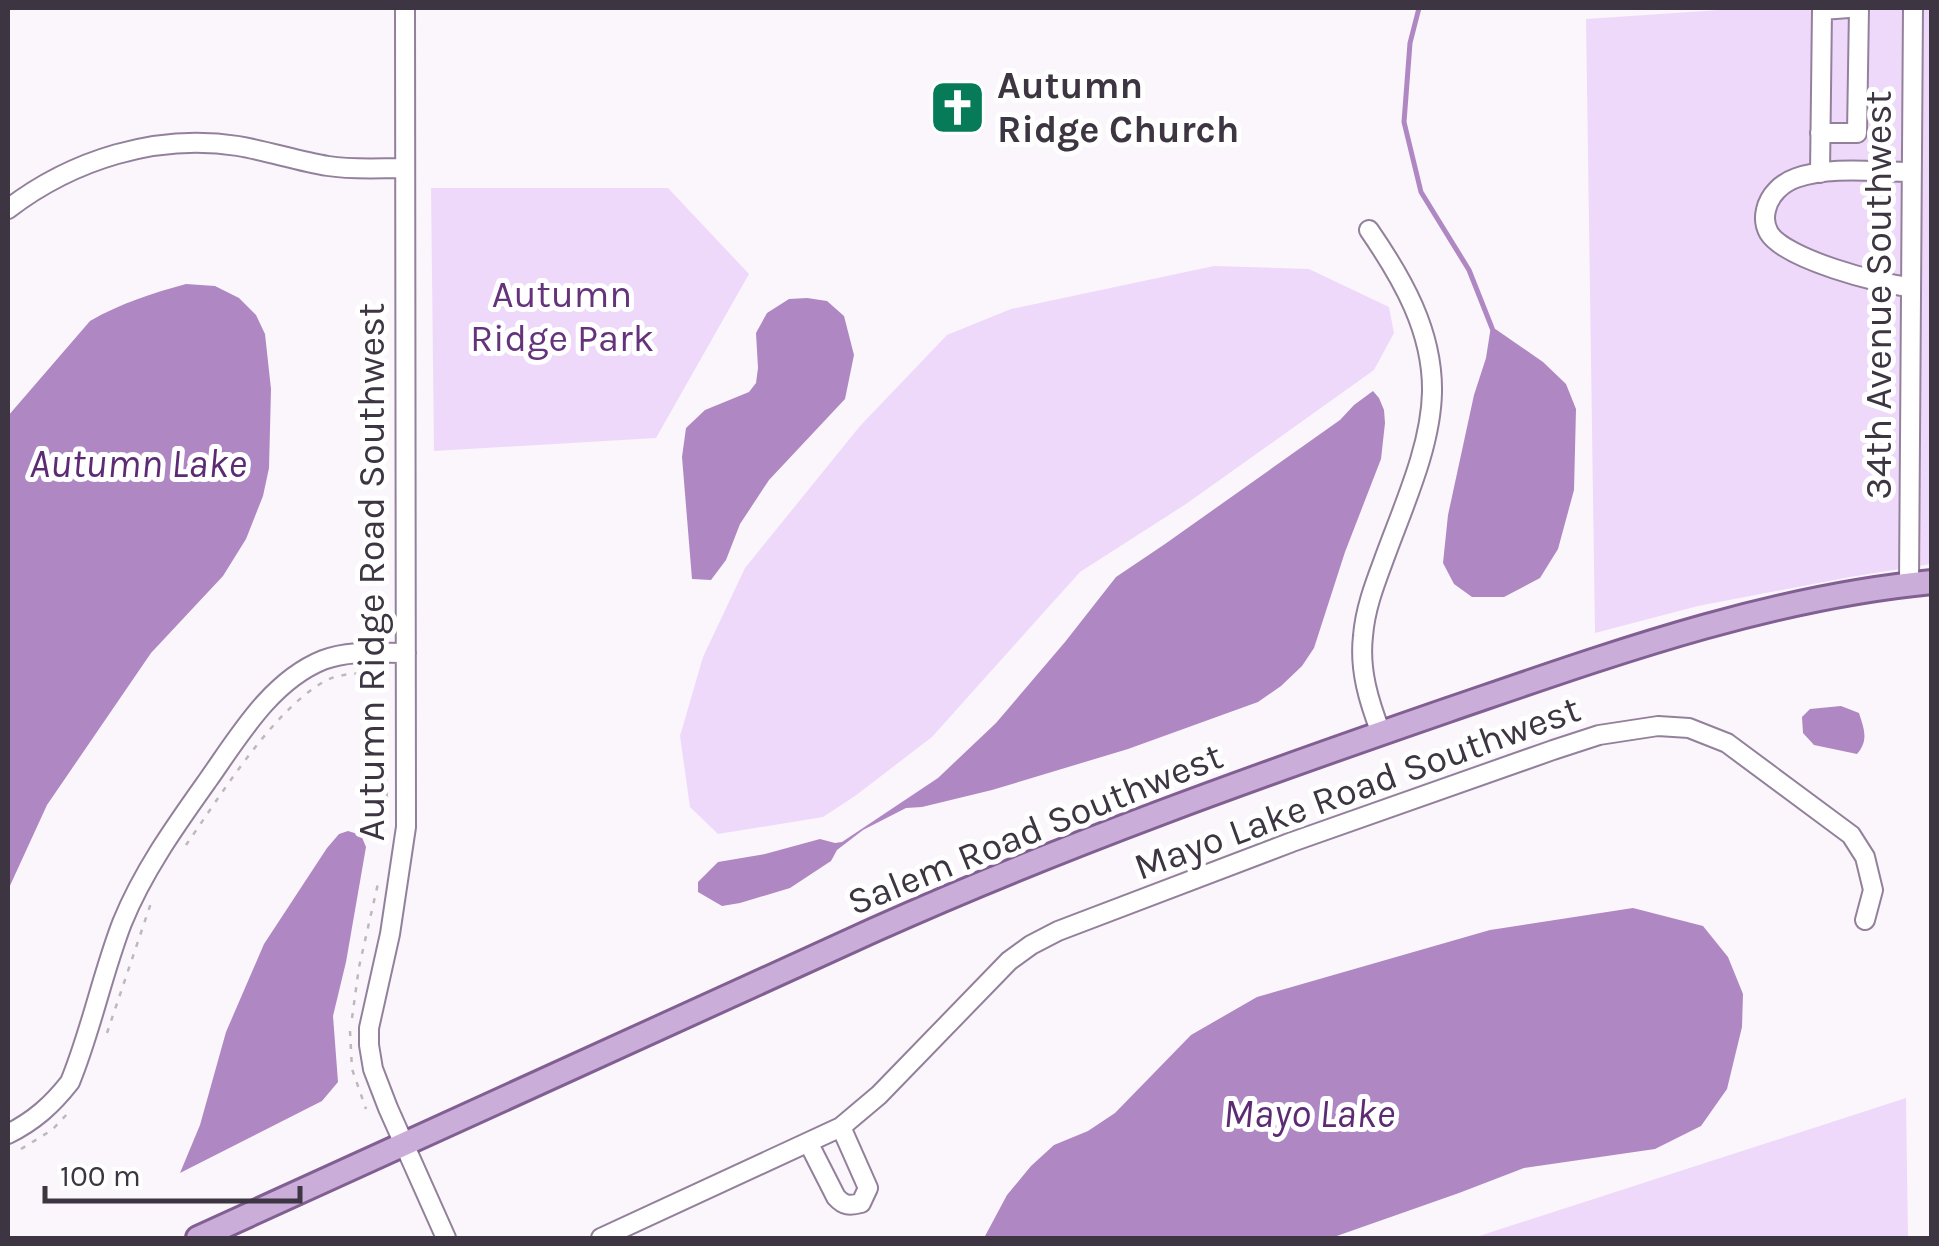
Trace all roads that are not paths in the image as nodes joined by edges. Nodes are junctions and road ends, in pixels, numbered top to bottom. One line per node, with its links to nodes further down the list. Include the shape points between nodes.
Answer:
1 (404, 8): 6 (street, Autumn Ridge Road Southwest)
2 (1849, 8): 5 (street, via 1822,10)
3 (1860, 8): 5 (street, via 1857,133)
4 (1912, 8): 7 (street, 34th Avenue Southwest)
5 (1820, 133): 8 (street)
6 (404, 168): 9 (street, via 326,165 214,144 164,146 64,172); 13 (street, Autumn Ridge Road Southwest)
7 (1911, 172): 8 (street); 11 (street, 34th Avenue Southwest)
8 (1820, 173): 11 (street, via 1778,189 1766,211 1770,235 1804,257)
9 (8, 209)
10 (1369, 230): 14 (street, via 1417,312 1432,395 1418,468 1362,636 1367,693)
11 (1910, 287): 12 (street, 34th Avenue Southwest)
12 (1920, 583): 14 (main road, Salem Road Southwest, via 1696,628)
13 (406, 653): 17 (street, via 322,660 264,705 133,897 70,1082); 18 (street, Autumn Ridge Road Southwest, via 404,842 368,1045)
14 (1381, 734): 18 (main road, Salem Road Southwest, via 980,882)
15 (1864, 920): 16 (street, Mayo Lake Road Southwest, via 1873,890 1851,835 1727,743 1688,728 1600,734 1058,931 1010,961)
16 (841, 1127): 19 (street, Mayo Lake Road Southwest); 19 (street, via 868,1188 861,1203 842,1204)
17 (12, 1142)
18 (404, 1144): 20 (main road, Salem Road Southwest); 21 (street, Autumn Ridge Road Southwest)
19 (808, 1144): 22 (street, Mayo Lake Road Southwest)
20 (198, 1238)
21 (446, 1238)
22 (601, 1238)

